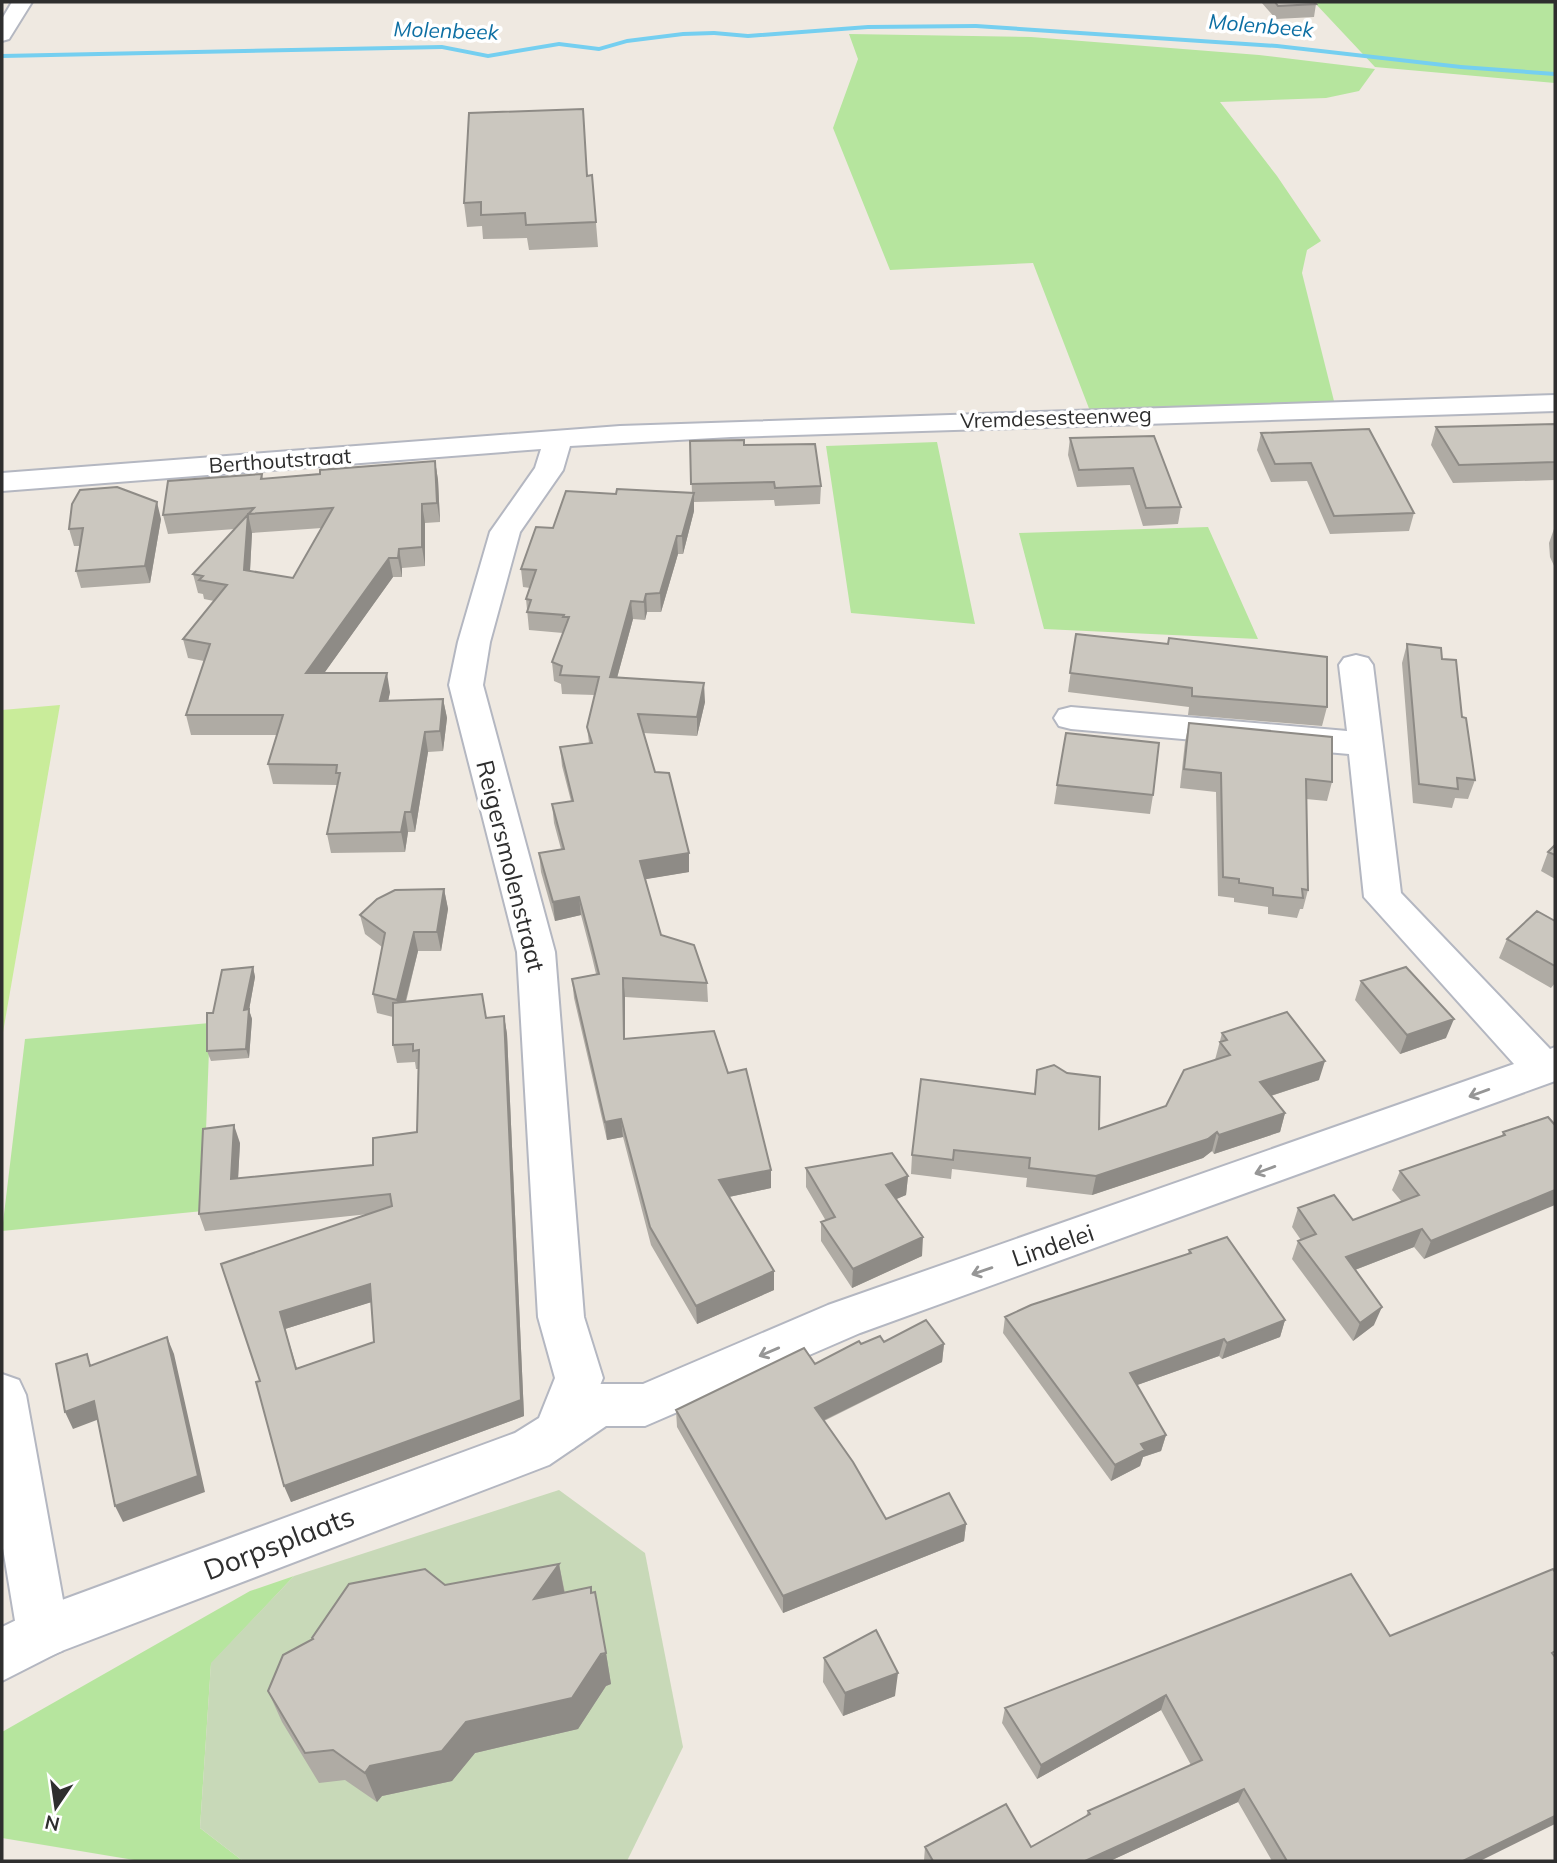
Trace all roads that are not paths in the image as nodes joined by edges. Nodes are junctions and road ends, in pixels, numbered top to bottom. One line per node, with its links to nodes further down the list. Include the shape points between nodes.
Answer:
1 (22, 2): 2 (street)
2 (2, 35)
3 (1555, 403): 4 (street, Vremdesesteenweg, via 731,429)
4 (558, 439): 5 (street, Berthoutstraat); 11 (street, Reigersmolenstraat, via 549,470 505,532 466,685 537,952 561,1317 579,1378)
5 (2, 482)
6 (1356, 665): 8 (street)
7 (1071, 719): 8 (street)
8 (1364, 744): 9 (street, via 1383,897)
9 (1549, 1065): 11 (street, Lindelei, one-way to 11, via 844,1320 645,1405 598,1405)
10 (2, 1395): 12 (street)
11 (557, 1433): 12 (street, Dorpsplaats, via 533,1449)
12 (22, 1644)

